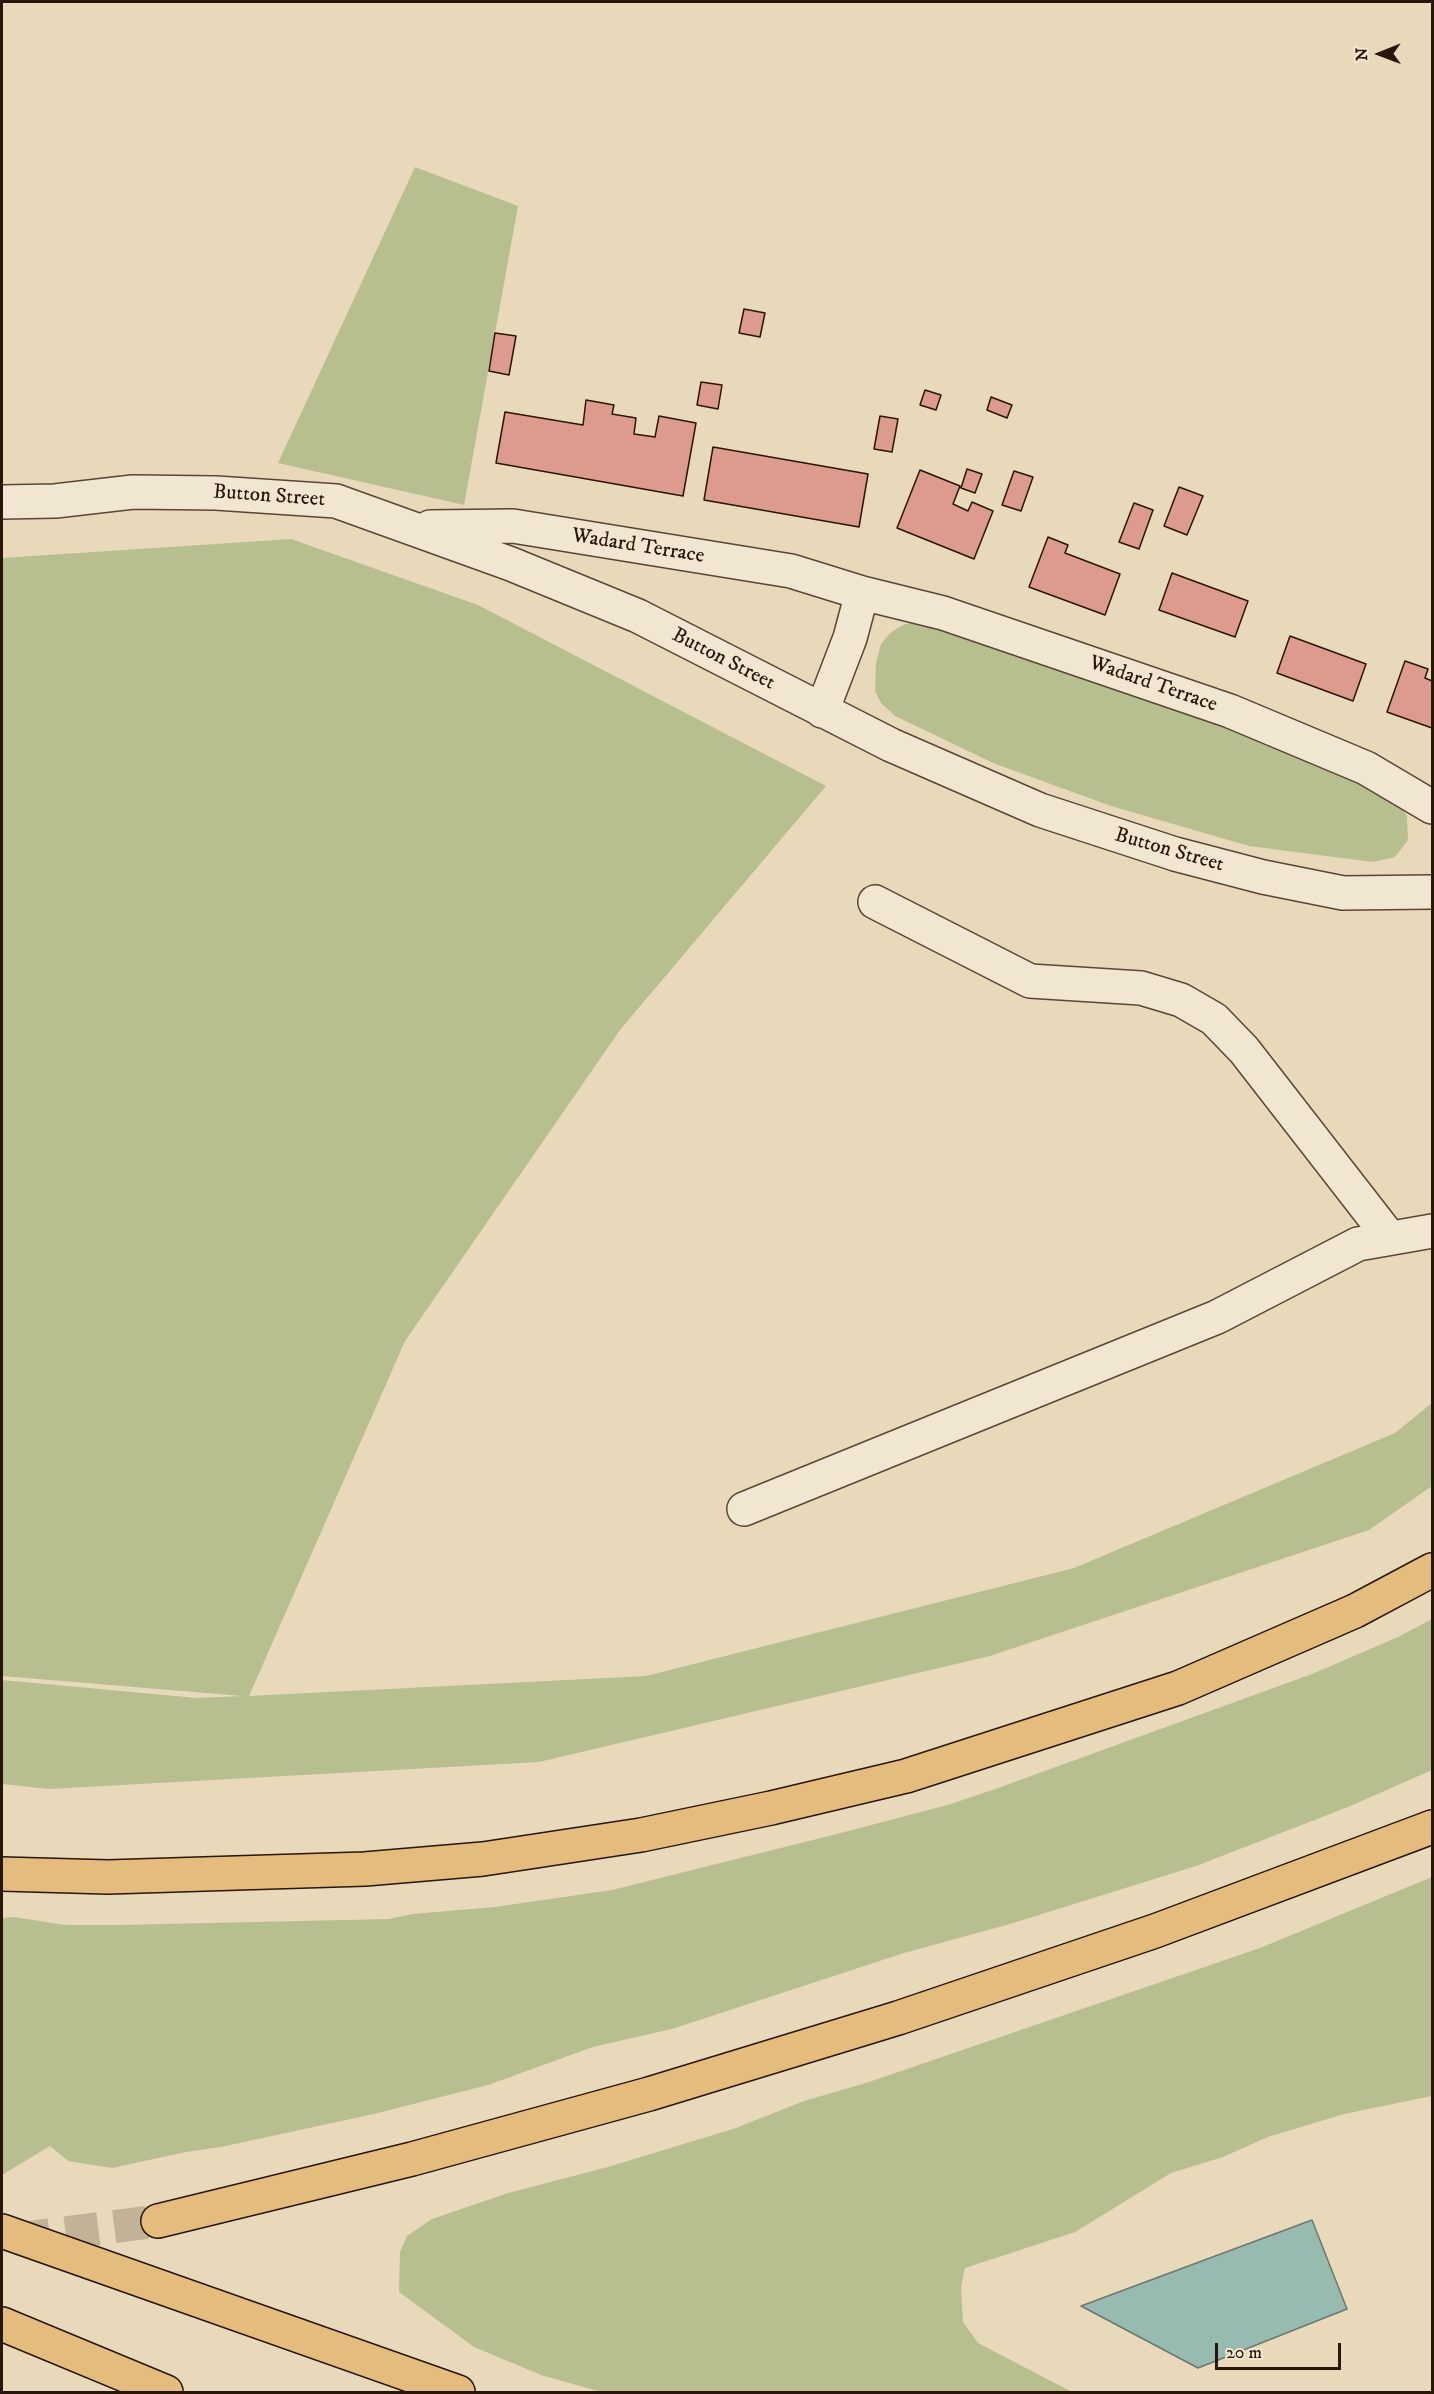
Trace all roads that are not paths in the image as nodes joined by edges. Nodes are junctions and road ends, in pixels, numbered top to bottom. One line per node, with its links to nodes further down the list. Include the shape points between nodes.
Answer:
1 (2, 502): 2 (street, Button Street, via 55,501 133,492 216,493 336,501)
2 (410, 527): 3 (street, Wadard Terrace, via 513,526 791,571); 4 (street, Button Street, via 638,616)
3 (862, 593): 4 (street, via 850,638); 5 (street, Wadard Terrace, via 943,613 1230,711 1366,768)
4 (822, 711): 6 (street, Button Street, via 946,771 1040,810 1175,854 1343,893)
5 (1432, 807)
6 (1432, 892)
7 (875, 902): 9 (street, via 1030,981 1141,988 1181,1000 1214,1019 1244,1050)
8 (1432, 1231): 9 (street)
9 (1389, 1238): 10 (street, via 1358,1244 1217,1317)
10 (744, 1509)
11 (1432, 1570): 13 (highway, via 1355,1611 1178,1688 906,1776 642,1835 483,1859 364,1869 108,1877)
12 (1432, 1827): 14 (highway, via 1155,1931 898,2018 649,2094 412,2159)
13 (2, 1874)
14 (158, 2221)
15 (2, 2231): 18 (highway)
16 (2, 2324): 17 (highway)
17 (166, 2392)
18 (458, 2392)

